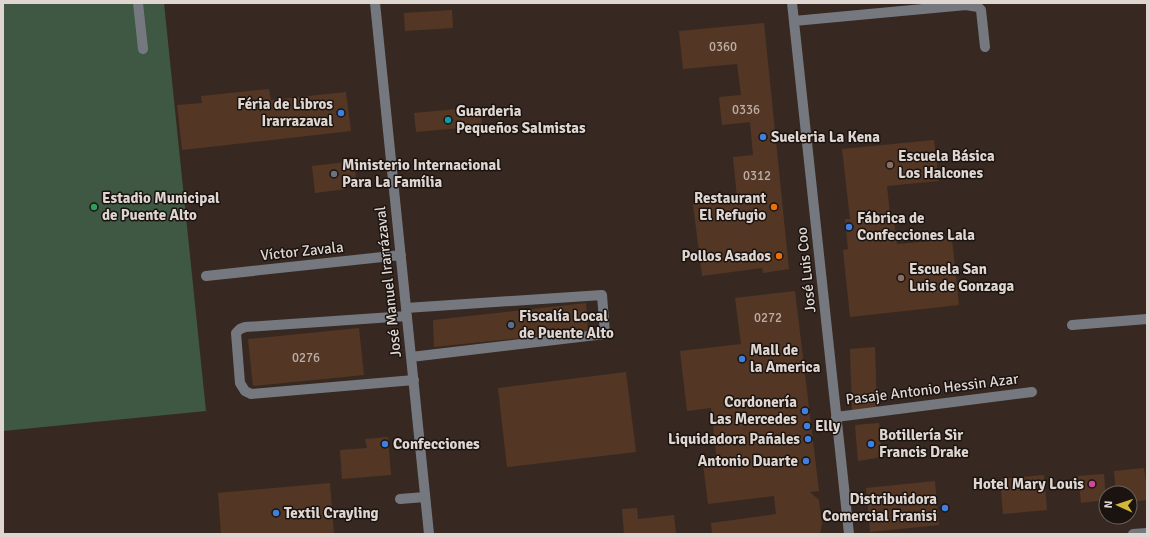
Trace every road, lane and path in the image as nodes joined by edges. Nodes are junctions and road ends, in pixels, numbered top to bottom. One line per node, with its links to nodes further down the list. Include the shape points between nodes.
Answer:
1 (138, 3): 6 (street)
2 (375, 3): 7 (street, José Manuel Irarrázaval)
3 (792, 3): 4 (street, José Luis Coo)
4 (794, 20): 5 (street, via 966,5 981,10); 15 (street, José Luis Coo)
5 (985, 47)
6 (143, 49)
7 (401, 255): 8 (street, Víctor Zavala); 9 (street, José Manuel Irarrázaval)
8 (206, 276)
9 (406, 312): 12 (street, José Manuel Irarrázaval); 12 (street, via 602,295 605,334); 13 (street, via 240,329 236,333 240,383 245,391 251,394)
10 (1147, 319): 11 (street)
11 (1072, 325)
12 (411, 357): 13 (street, José Manuel Irarrázaval)
13 (414, 380): 16 (street, José Manuel Irarrázaval)
14 (1032, 392): 15 (street, Pasaje Antonio Hessin Azar)
15 (836, 417): 20 (street, José Luis Coo)
16 (425, 496): 17 (street); 19 (street, José Manuel Irarrázaval)
17 (400, 499)
18 (1147, 532): 21 (street)
19 (429, 534)
20 (849, 534)
21 (1133, 534)

